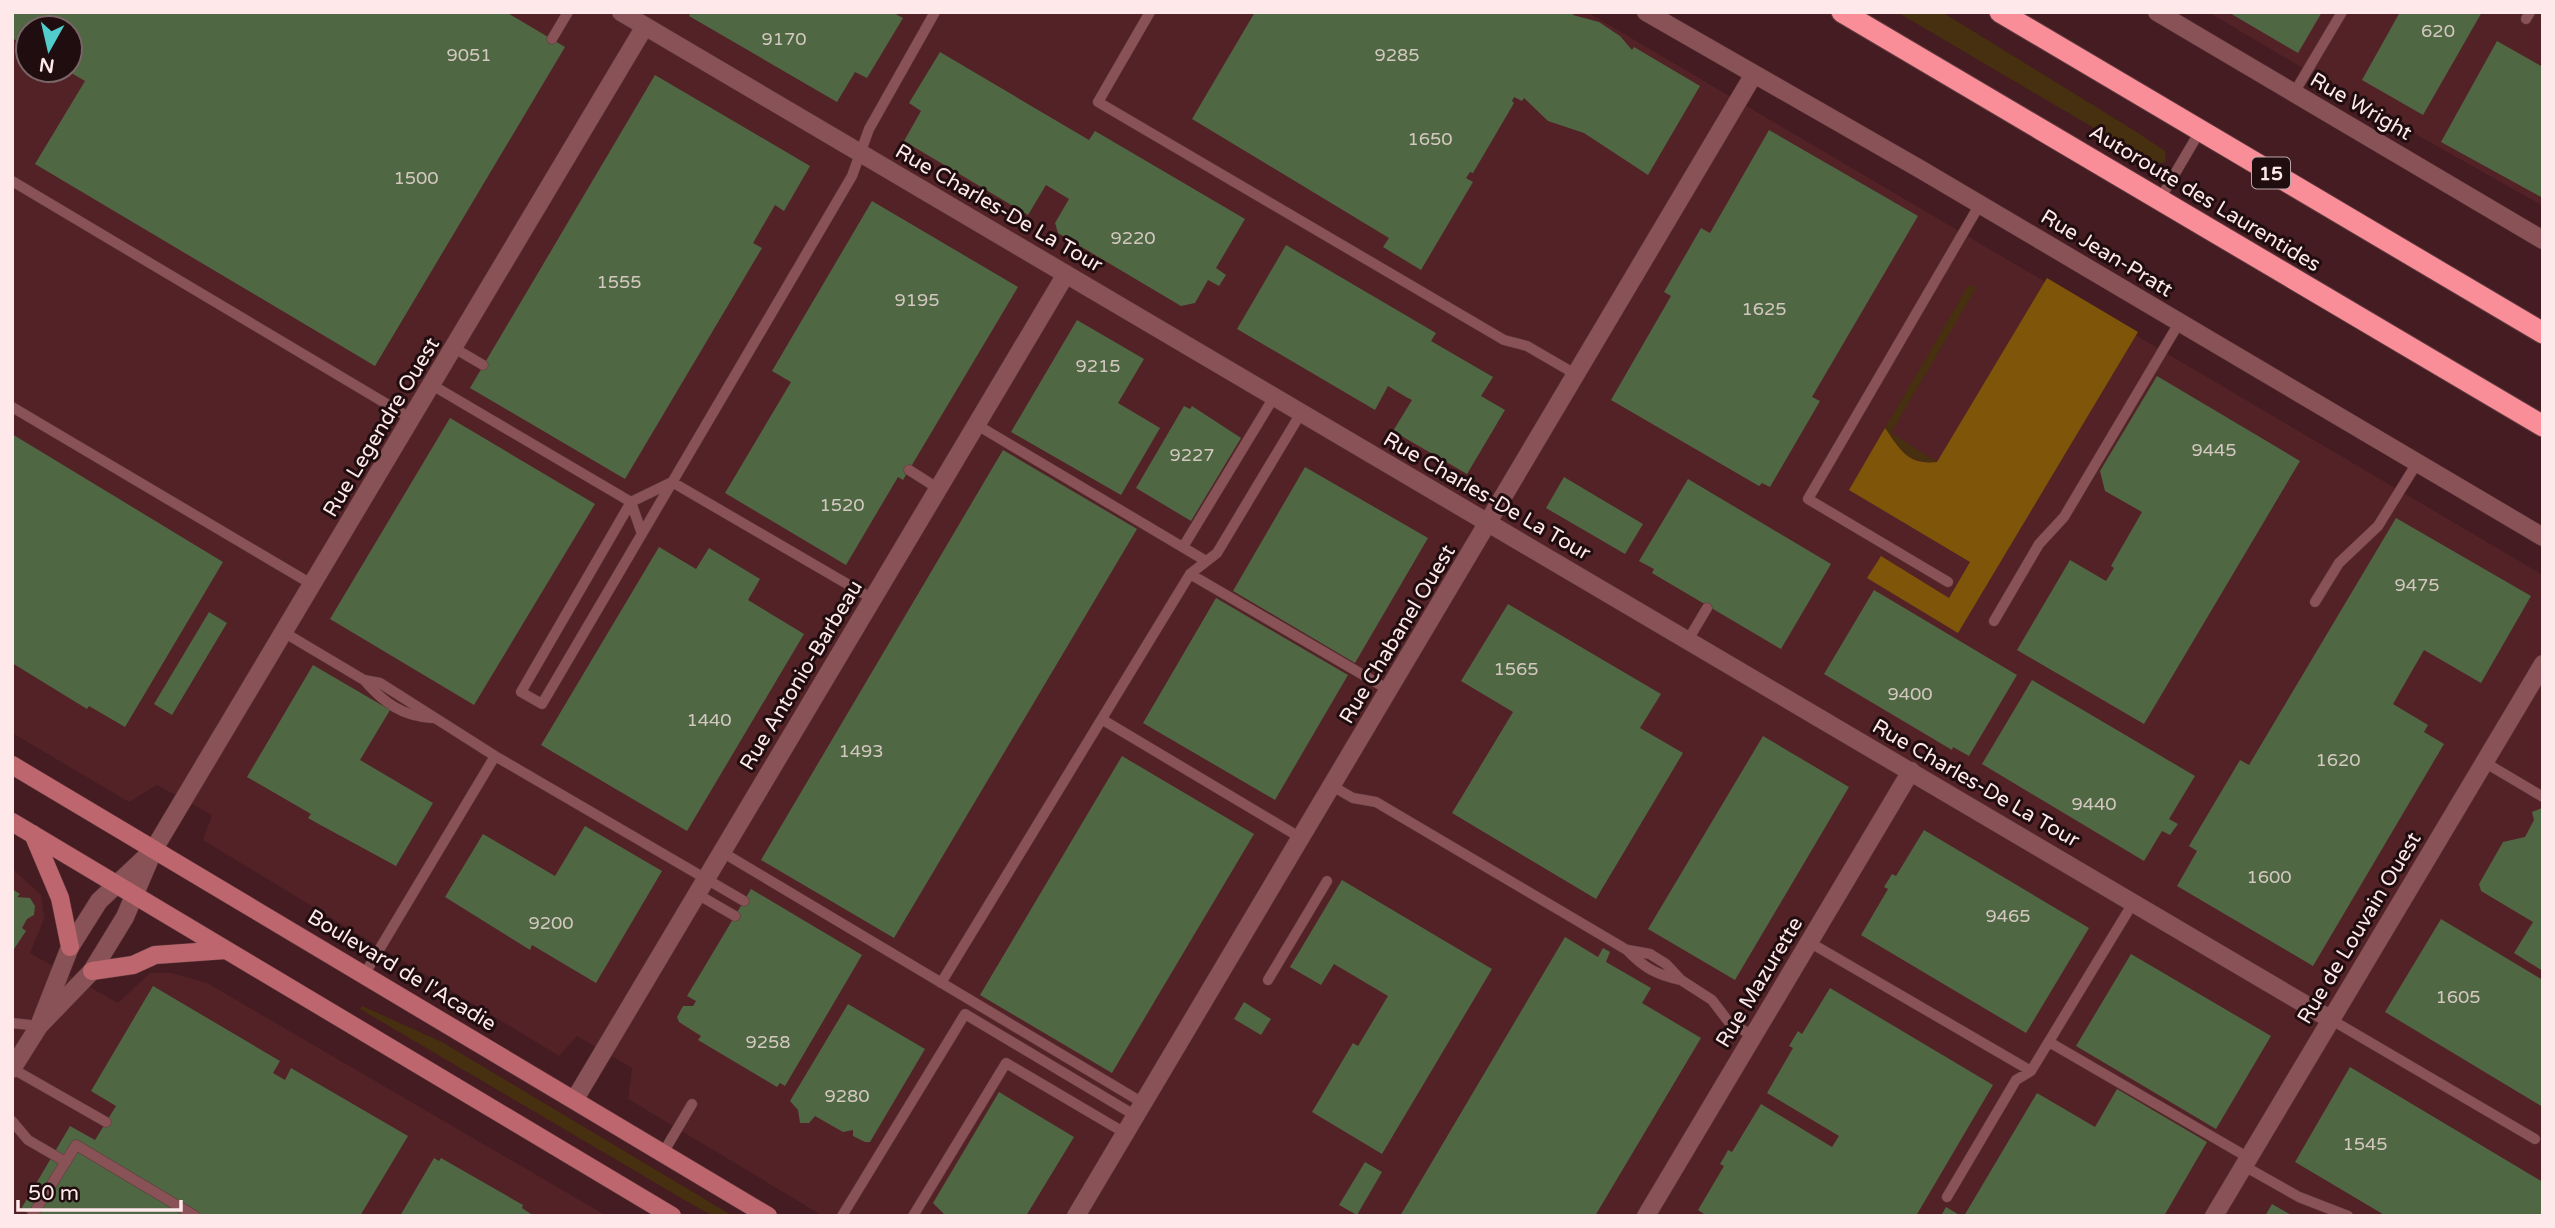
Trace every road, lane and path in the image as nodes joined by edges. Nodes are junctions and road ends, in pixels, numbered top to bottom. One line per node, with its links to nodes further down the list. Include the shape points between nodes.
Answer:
1 (568, 12): 11 (lane)
2 (621, 12): 10 (street, Rue Charles-De La Tour)
3 (935, 12): 15 (lane)
4 (1150, 12): 25 (lane, via 1098,102 1504,340 1527,346)
5 (1646, 12): 12 (street, Rue Jean-Pratt)
6 (1842, 12): 17 (highway, Autoroute des Laurentides)
7 (2000, 12): 14 (highway, 15)
8 (2157, 12): 13 (street, Rue Wright)
9 (2342, 12): 13 (lane)
10 (645, 26): 15 (street, Rue Charles-De La Tour); 23 (street, Rue Legendre Ouest)
11 (552, 39)
12 (1754, 74): 18 (street, Rue Jean-Pratt); 25 (street, Rue Chabanel Ouest)
13 (2294, 93): 19 (street, Rue Wright)
14 (2200, 131): 17 (lane); 22 (highway, 15)
15 (859, 153): 20 (street, Rue Charles-De La Tour); 35 (lane, via 852,176)
16 (12, 181): 30 (lane)
17 (2160, 200): 32 (highway, Autoroute des Laurentides)
18 (1980, 204): 21 (street, Rue Jean-Pratt); 44 (lane, via 1808,499)
19 (2543, 240)
20 (1066, 274): 27 (street, Rue Charles-De La Tour); 31 (street, Rue Antonio-Barbeau)
21 (2179, 323): 33 (street, Rue Jean-Pratt); 49 (lane, via 2064,517 2039,544)
22 (2543, 333)
23 (454, 348): 24 (lane); 26 (street, Rue Legendre Ouest)
24 (483, 365)
25 (1577, 375): 38 (street, Rue Chabanel Ouest)
26 (432, 385): 30 (street, Rue Legendre Ouest); 37 (lane)
27 (1273, 397): 29 (street, Rue Charles-De La Tour); 41 (lane)
28 (12, 407): 45 (lane)
29 (1301, 413): 38 (street, Rue Charles-De La Tour); 42 (lane, via 1217,553)
30 (412, 419): 45 (street, Rue Legendre Ouest)
31 (977, 425): 36 (street, Rue Antonio-Barbeau); 41 (lane)
32 (2543, 425)
33 (2417, 463): 40 (street, Rue Jean-Pratt); 47 (lane, via 2378,526 2339,563)
34 (909, 470): 36 (lane)
35 (672, 482): 37 (lane); 39 (lane); 46 (lane)
36 (939, 489): 46 (street, Rue Antonio-Barbeau)
37 (631, 502): 39 (lane); 39 (lane, via 521,692 542,704)
38 (1489, 523): 51 (street, Rue Charles-De La Tour); 53 (street, Rue Chabanel Ouest)
39 (642, 534)
40 (2543, 537)
41 (1183, 547): 42 (lane)
42 (1206, 561): 43 (lane)
43 (1190, 574): 53 (lane); 54 (lane)
44 (1948, 582)
45 (314, 586): 50 (street, Rue Legendre Ouest)
46 (873, 599): 65 (street, Rue Antonio-Barbeau)
47 (2315, 603)
48 (1707, 608): 51 (lane)
49 (1994, 621)
50 (285, 633): 55 (lane, via 364,680 380,683 416,704); 64 (street, Rue Legendre Ouest)
51 (1688, 640): 58 (street, Rue Charles-De La Tour)
52 (2543, 664): 56 (street, Rue de Louvain Ouest)
53 (1389, 690): 59 (street, Rue Chabanel Ouest)
54 (1102, 720): 63 (lane); 79 (lane)
55 (495, 756): 68 (lane); 77 (lane)
56 (2484, 762): 60 (lane); 82 (street, Rue de Louvain Ouest)
57 (12, 765): 64 (main road, Boulevard de l'Acadie)
58 (1911, 771): 71 (street, Rue Charles-De La Tour); 73 (street, Rue Mazurette)
59 (1332, 786): 63 (street, Rue Chabanel Ouest); 85 (lane, via 1353,798 1376,802 1627,950 1658,976 1681,980 1707,995 1728,1021)
60 (2543, 797)
61 (12, 822): 62 (main road)
62 (33, 835): 67 (main road); 74 (main road, via 60,898)
63 (1301, 838): 91 (street, Rue Chabanel Ouest)
64 (154, 849): 67 (street, Rue Legendre Ouest); 69 (street, Rue Legendre Ouest); 77 (main road, Boulevard de l'Acadie)
65 (722, 852): 68 (street, Rue Antonio-Barbeau); 79 (lane)
66 (1327, 881): 78 (lane)
67 (115, 884): 69 (main road); 74 (street, Rue Legendre Ouest)
68 (702, 887): 70 (lane); 72 (lane); 89 (street, Rue Antonio-Barbeau)
69 (135, 895): 75 (main road); 76 (street, Rue Legendre Ouest)
70 (744, 901)
71 (2133, 903): 82 (street, Rue Charles-De La Tour); 86 (lane)
72 (734, 916)
73 (1809, 942): 85 (street, Rue Mazurette); 88 (lane)
74 (70, 947): 84 (street, Rue Legendre Ouest)
75 (226, 950): 76 (main road, via 155,955 133,965); 102 (main road)
76 (92, 971): 84 (street, Rue Legendre Ouest)
77 (365, 975): 89 (main road, Boulevard de l'Acadie)
78 (1268, 980)
79 (941, 983): 80 (lane)
80 (973, 1002): 81 (lane); 91 (lane)
81 (965, 1014): 91 (lane); 104 (lane)
82 (2330, 1019): 95 (lane); 98 (street, Rue de Louvain Ouest)
83 (12, 1023): 84 (lane)
84 (38, 1026): 87 (street, Rue Legendre Ouest)
85 (1753, 1036): 107 (street, Rue Mazurette)
86 (2049, 1042): 88 (lane); 98 (lane)
87 (12, 1069): 93 (lane)
88 (2031, 1071): 99 (lane, via 2017,1080)
89 (575, 1099): 96 (main road, Boulevard de l'Acadie)
90 (692, 1104): 96 (lane)
91 (1139, 1109): 94 (street, Rue Chabanel Ouest)
92 (12, 1121): 97 (lane, via 28,1140)
93 (106, 1122)
94 (1125, 1133): 105 (lane, via 1006,1063); 106 (street, Rue Chabanel Ouest)
95 (2535, 1139)
96 (663, 1153): 103 (main road, Boulevard de l'Acadie)
97 (66, 1162): 100 (lane); 101 (lane, via 76,1145)
98 (2246, 1162): 108 (street, Rue de Louvain Ouest); 109 (lane, via 2299,1197)
99 (1947, 1197)
100 (32, 1216)
101 (195, 1216)
102 (672, 1216)
103 (768, 1216)
104 (842, 1216)
105 (913, 1216)
106 (1076, 1216)
107 (1646, 1216)
108 (2214, 1216)
109 (2348, 1216)

